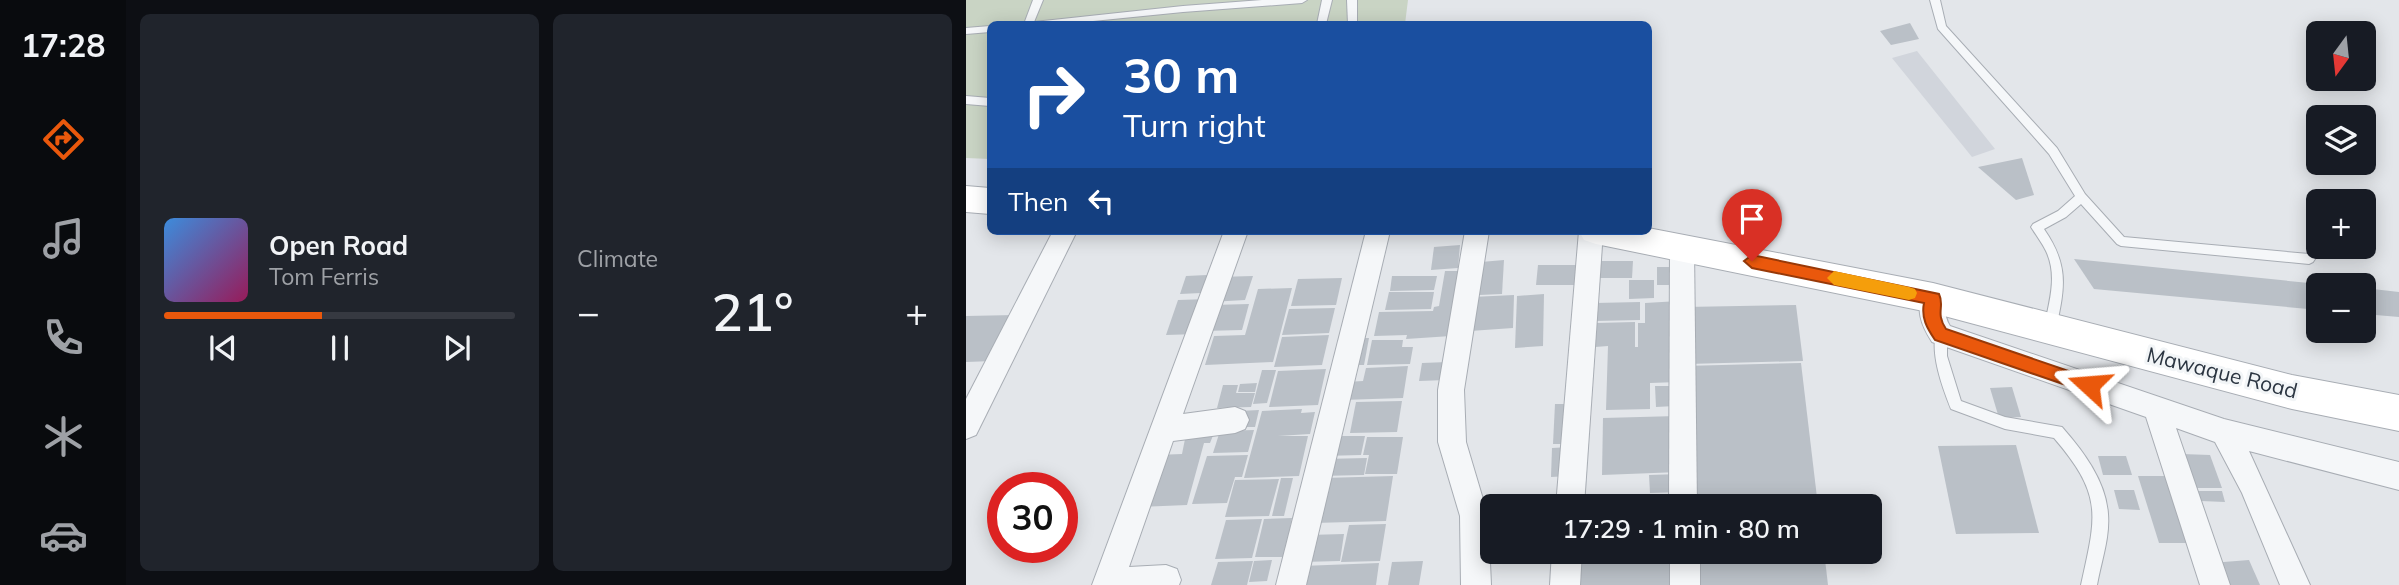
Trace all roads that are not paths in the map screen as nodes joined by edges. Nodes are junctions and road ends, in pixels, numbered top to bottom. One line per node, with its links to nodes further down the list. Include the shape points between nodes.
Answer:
1 (1038, 0): 6 (lane)
2 (1302, 0): 7 (lane)
3 (1327, 0): 8 (lane)
4 (1352, 0): 9 (lane)
5 (1936, 0): 14 (lane, via 1941,27 2053,151)
6 (1029, 21)
7 (1066, 21)
8 (1322, 21)
9 (1353, 21)
10 (987, 29): 11 (lane)
11 (966, 31)
12 (966, 100): 13 (lane)
13 (987, 102)
14 (2081, 197): 24 (lane, via 2122,241); 26 (lane, via 2037,227 2059,266 2060,284)
15 (966, 199): 16 (main road)
16 (987, 201)
17 (1063, 235): 31 (street)
18 (1235, 235): 32 (street)
19 (1377, 235): 41 (street)
20 (1476, 235): 42 (street, via 1451,390 1452,442 1474,516)
21 (1593, 235): 35 (street)
22 (1614, 235): 23 (main road, Mawaque Road)
23 (1682, 248): 25 (main road, Mawaque Road); 36 (street)
24 (2306, 259)
25 (1933, 298): 26 (main road, Mawaque Road); 27 (street, via 1930,312)
26 (2050, 328): 29 (main road, Mawaque Road, via 2292,392)
27 (1941, 334): 28 (street); 45 (lane, via 1941,356 1956,405 1987,418 2057,432 2074,450 2101,513)
28 (2156, 408): 33 (street); 46 (street)
29 (2399, 413)
30 (1235, 420): 32 (street)
31 (966, 426)
32 (1166, 429): 40 (street)
33 (2224, 432): 34 (street); 47 (street, via 2252,484)
34 (2399, 476)
35 (1571, 494)
36 (1683, 494)
37 (1566, 564): 43 (street)
38 (1685, 564): 44 (street)
39 (1166, 580): 40 (street)
40 (1107, 584)
41 (1291, 585)
42 (1476, 585)
43 (1565, 585)
44 (1685, 585)
45 (2089, 585)
46 (2214, 585)
47 (2295, 585)

